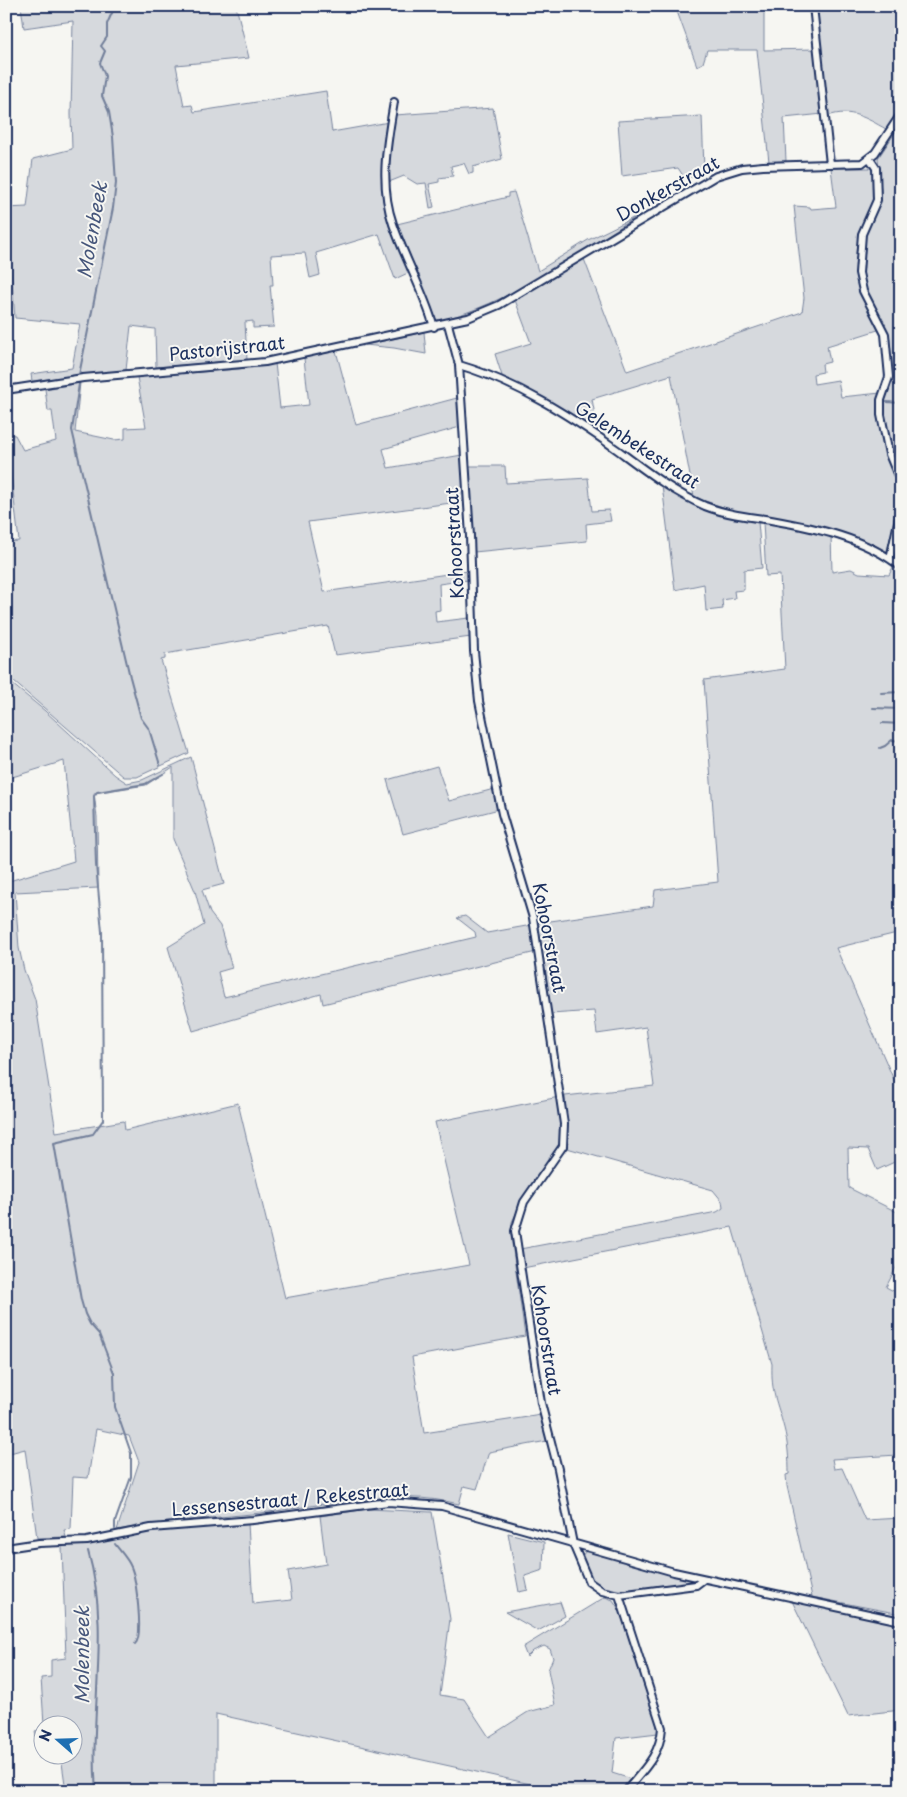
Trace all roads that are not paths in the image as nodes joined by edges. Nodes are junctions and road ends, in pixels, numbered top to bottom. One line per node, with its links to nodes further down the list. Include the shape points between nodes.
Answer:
1 (813, 6): 5 (street)
2 (394, 102): 7 (street, via 386,154 386,192 392,222)
3 (901, 114): 4 (street)
4 (870, 159): 5 (street, Donkerstraat, via 862,163); 10 (street, via 877,174 877,200 862,234 859,273 863,291 885,334 889,370 881,400 881,415 889,454)
5 (830, 164): 6 (street, Donkerstraat, via 742,168 716,176 499,305)
6 (448, 324): 7 (street, Pastorijstraat); 8 (street, Kohoorstraat)
7 (434, 327): 9 (street, Pastorijstraat, via 265,362 103,376)
8 (460, 365): 12 (street, Gelembekestraat, via 552,407 661,482 705,506 830,531); 14 (street, Kohoorstraat, via 476,679 502,814 533,918 564,1124 563,1146 524,1202 515,1232 540,1403)
9 (6, 390)
10 (901, 483)
11 (901, 508): 12 (street)
12 (890, 558): 13 (street, Gelembekestraat)
13 (901, 568)
14 (573, 1544): 15 (street, Lessensestraat / Rekestraat, via 442,1506 402,1502 253,1520 150,1528 87,1541); 16 (street, Lessensestraat / Rekestraat); 17 (street, Kohoorstraat, via 589,1582 602,1591)
15 (6, 1548)
16 (704, 1579): 17 (street, via 696,1585); 18 (street, Lessensestraat / Rekestraat)
17 (619, 1595): 19 (street, via 662,1728 660,1746 651,1763)
18 (901, 1620)
19 (626, 1791)

